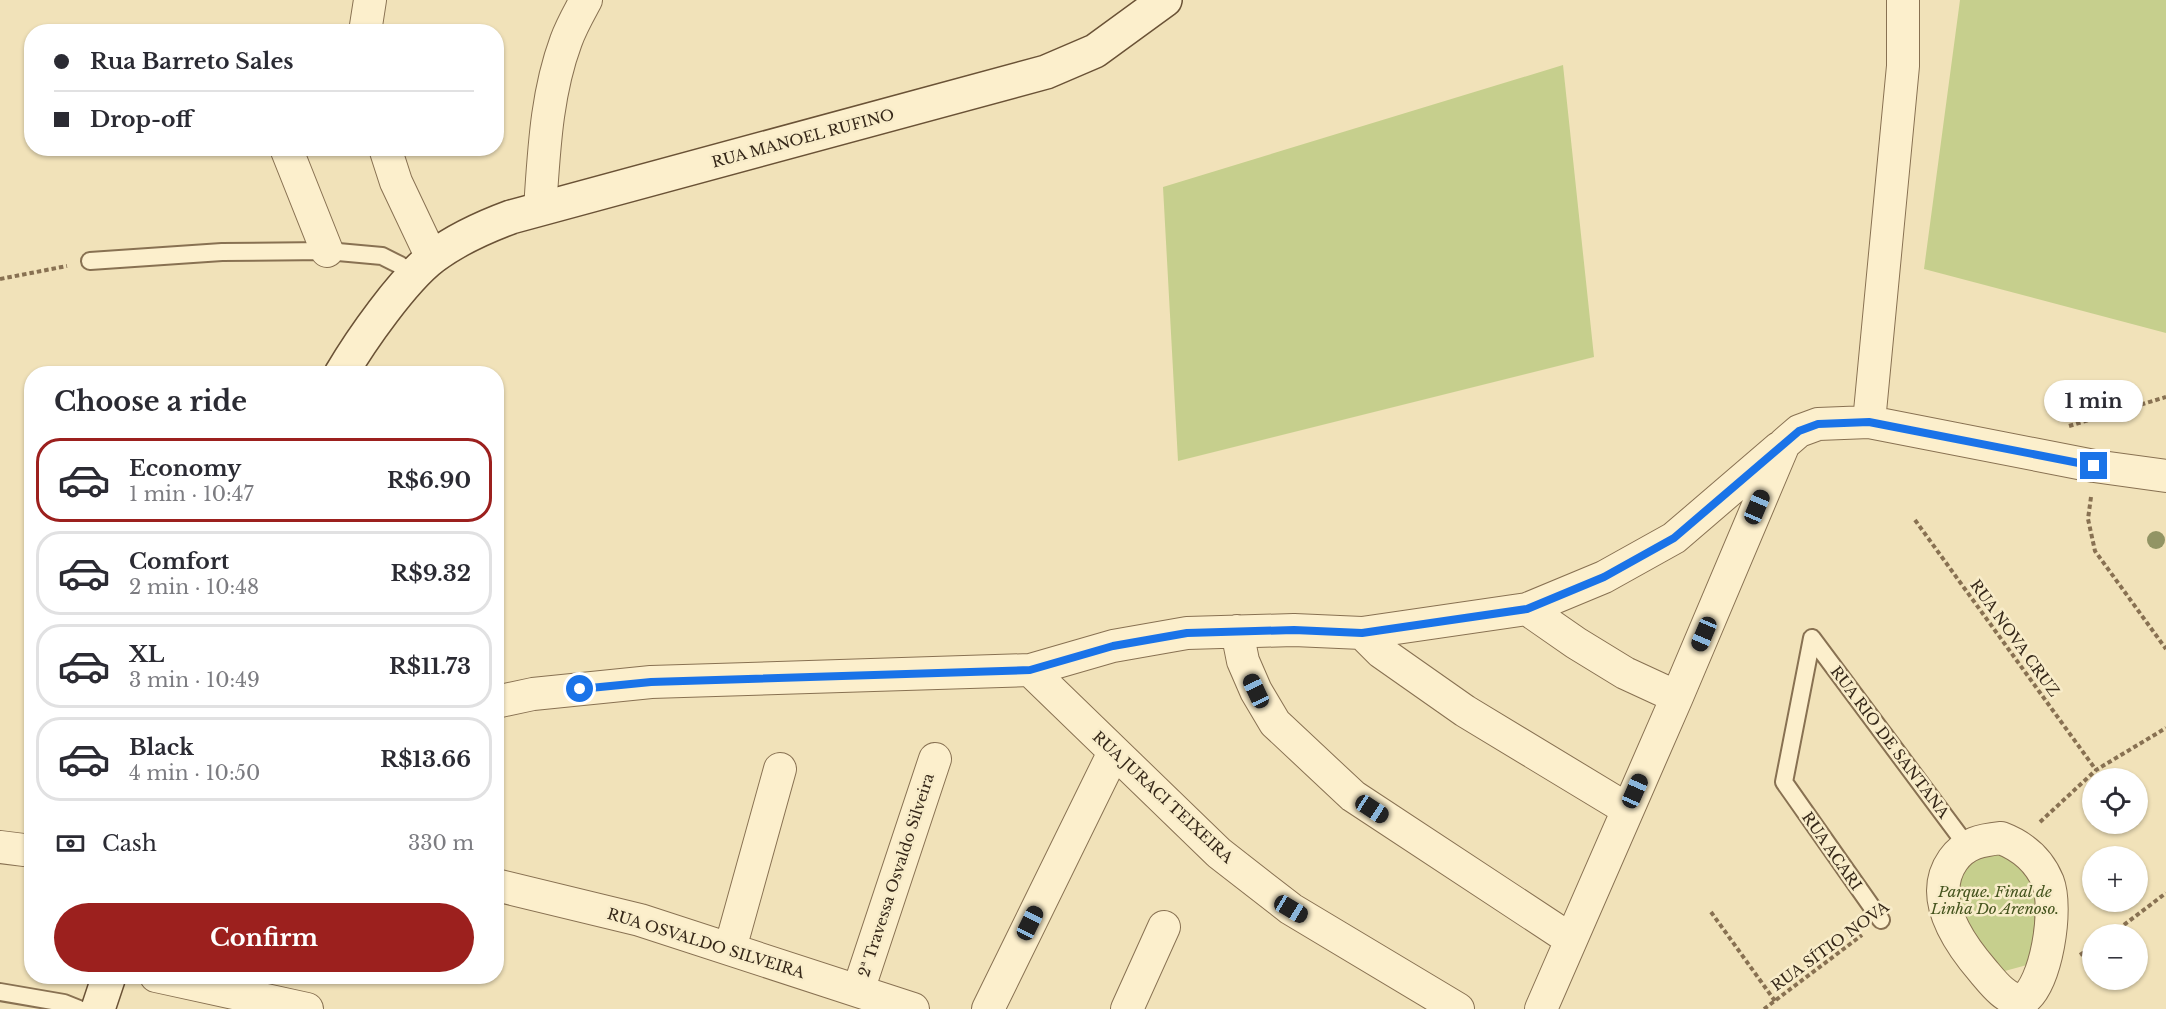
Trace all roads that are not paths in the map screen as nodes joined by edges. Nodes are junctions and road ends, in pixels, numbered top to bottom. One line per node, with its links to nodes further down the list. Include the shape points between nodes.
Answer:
1 (370, 0): 5 (street)
2 (586, 0): 8 (street, via 566,40 555,79 547,119)
3 (1165, 0): 8 (main road, RUA MANOEL RUFINO, via 1095,51 1046,72)
4 (1903, 0): 13 (street, via 1903,66)
5 (366, 24)
6 (289, 156): 9 (street)
7 (387, 156): 11 (street)
8 (540, 209): 11 (main road, RUA MANOEL RUFINO, via 484,227 457,241)
9 (327, 251): 10 (lane, via 222,252); 11 (lane, via 382,256 400,265)
10 (90, 261)
11 (423, 267): 12 (main road, RUA MANOEL RUFINO)
12 (346, 366)
13 (1869, 422): 14 (street, via 1818,424 1799,431); 15 (street, via 2094,466)
14 (1784, 444): 16 (street, via 1674,538 1604,577); 20 (street)
15 (2166, 476)
16 (1527, 609): 18 (street); 20 (street, via 1625,673)
17 (1237, 631): 18 (street); 19 (street, via 1148,638); 33 (street, via 1242,661 1275,723 1353,796)
18 (1362, 633): 26 (street, via 1381,652 1465,711)
19 (1030, 670): 21 (street, via 651,682); 22 (street, RUA JURACI TEIXEIRA)
20 (1677, 697): 26 (street)
21 (504, 700)
22 (1114, 752): 44 (street); 46 (street, RUA JURACI TEIXEIRA, via 1219,853 1291,909)
23 (935, 759): 37 (street, 2ª Travessa Osvaldo Silveira)
24 (780, 769): 34 (street)
25 (1784, 782): 27 (lane, RUA RIO DE SANTANA, via 1812,638); 31 (lane, RUA ACARI)
26 (1627, 809): 33 (street)
27 (1967, 846): 39 (street, via 1947,869 1942,885 1948,917 1966,950 1991,980 2008,997); 39 (street, via 2001,838 2019,845 2035,860 2048,882 2052,907 2044,964)
28 (0, 847): 29 (street)
29 (24, 850)
30 (504, 887): 34 (street, RUA OSVALDO SILVEIRA, via 640,920)
31 (1881, 920)
32 (1164, 927): 45 (street)
33 (1570, 939): 47 (street)
34 (730, 949): 37 (street, RUA OSVALDO SILVEIRA)
35 (106, 984): 41 (main road)
36 (193, 984): 42 (street)
37 (858, 991): 43 (street, RUA OSVALDO SILVEIRA)
38 (0, 992): 40 (lane)
39 (2024, 1005)
40 (79, 1009)
41 (98, 1009)
42 (307, 1009)
43 (913, 1009)
44 (988, 1009)
45 (1127, 1009)
46 (1458, 1009)
47 (1541, 1009)

